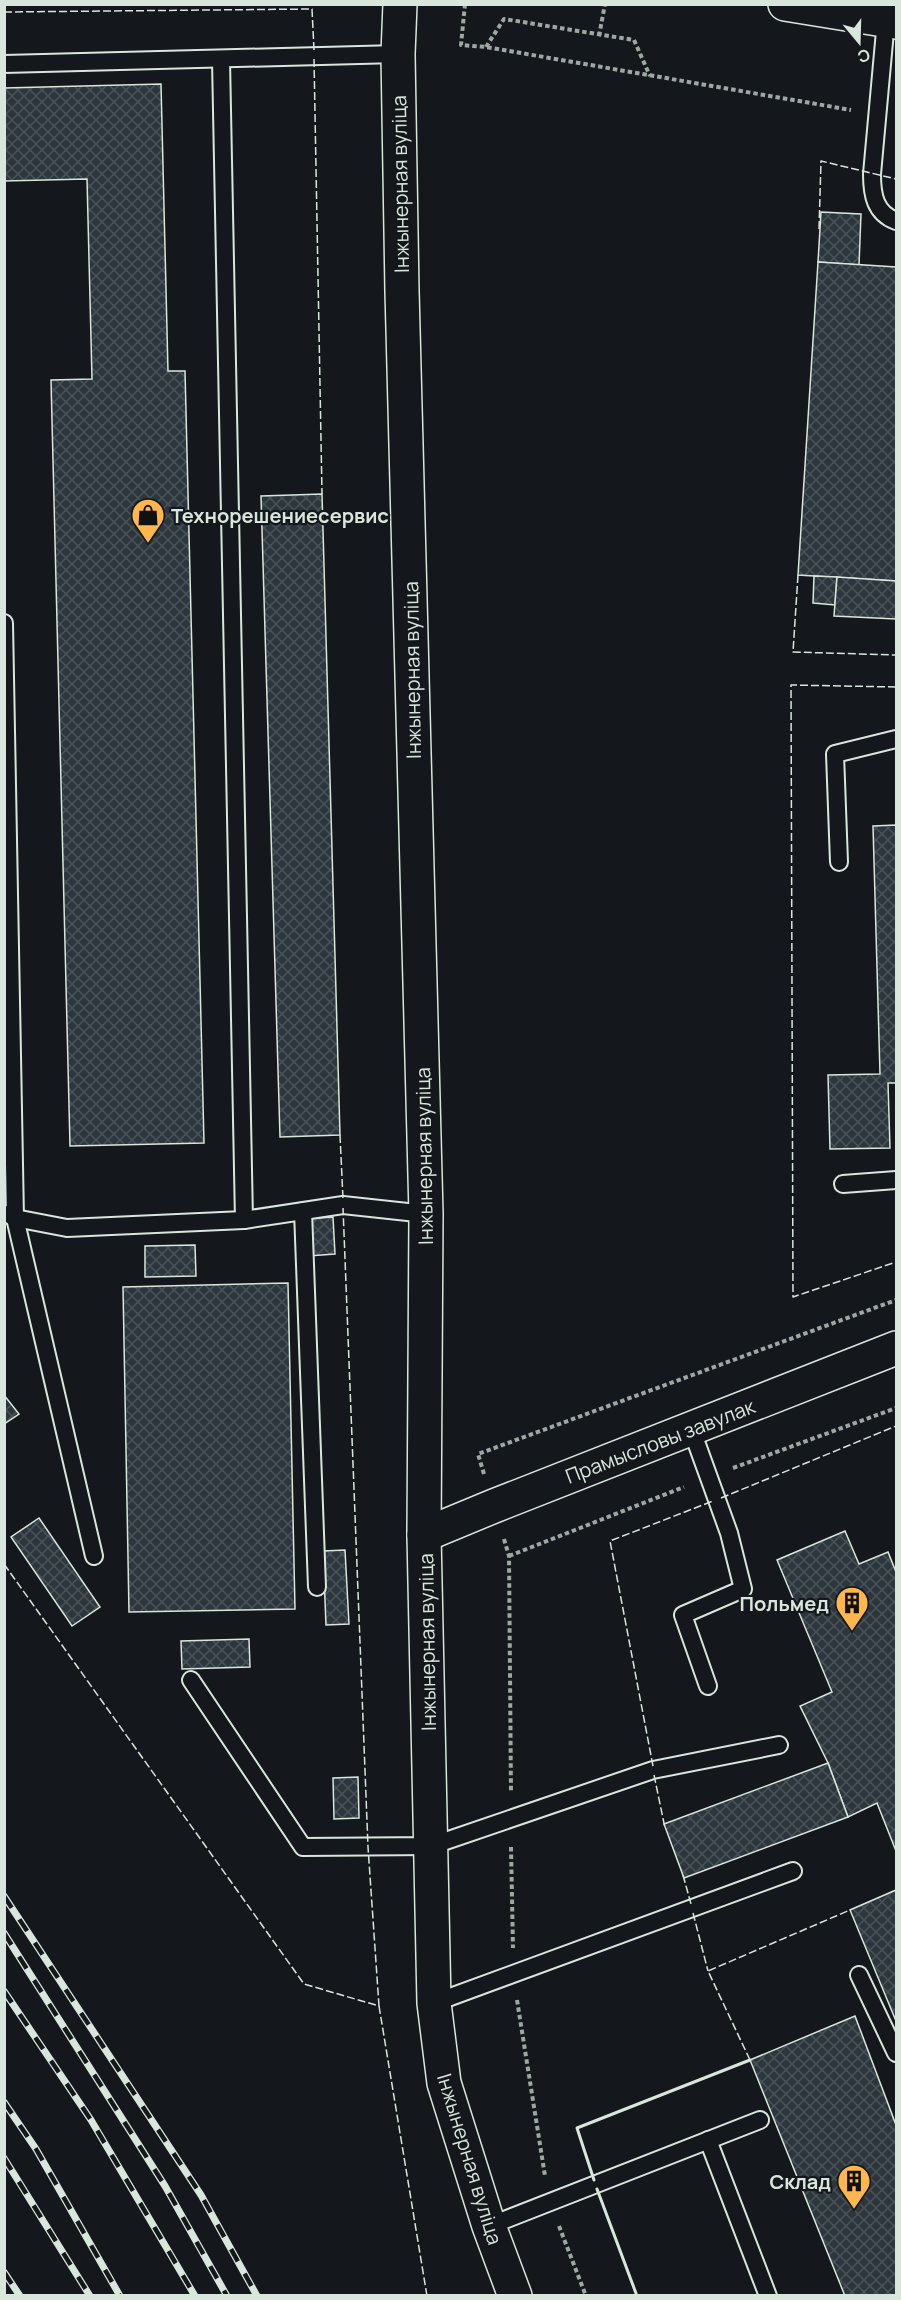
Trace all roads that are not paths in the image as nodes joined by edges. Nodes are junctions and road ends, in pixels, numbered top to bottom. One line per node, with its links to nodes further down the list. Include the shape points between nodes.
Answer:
1 (400, 4): 4 (street, Інжынерная вуліца)
2 (785, 4): 3 (street)
3 (891, 21): 7 (lane, via 877,114 872,193 879,211)
4 (398, 54): 5 (lane); 14 (street, Інжынерная вуліца)
5 (221, 60): 6 (lane); 16 (lane)
6 (4, 64)
7 (897, 221)
8 (4, 623): 15 (lane)
9 (897, 739): 10 (lane, via 835,754)
10 (839, 862)
11 (897, 1180): 12 (lane)
12 (843, 1184)
13 (303, 1211): 14 (lane, via 343,1205); 16 (lane); 21 (lane)
14 (426, 1214): 19 (street, Інжынерная вуліца)
15 (10, 1215): 16 (lane, via 67,1228); 20 (lane)
16 (244, 1220)
17 (897, 1347): 18 (street, Прамысловы завулак)
18 (691, 1428): 19 (street, Прамысловы завулак); 23 (lane, via 729,1533 743,1589 683,1615)
19 (424, 1535): 25 (street, Інжынерная вуліца)
20 (94, 1556)
21 (317, 1587)
22 (191, 1680): 25 (lane, via 303,1847)
23 (708, 1686)
24 (779, 1745): 25 (lane, via 653,1770)
25 (431, 1845): 28 (street, Інжынерная вуліца)
26 (793, 1870): 28 (lane)
27 (859, 1975): 29 (lane)
28 (434, 2003): 32 (street, Інжынерная вуліца, via 444,2083)
29 (897, 2054)
30 (760, 2120): 31 (lane)
31 (708, 2140): 32 (lane); 34 (lane)
32 (489, 2226): 33 (street, Інжынерная вуліца)
33 (515, 2295)
34 (768, 2295)

